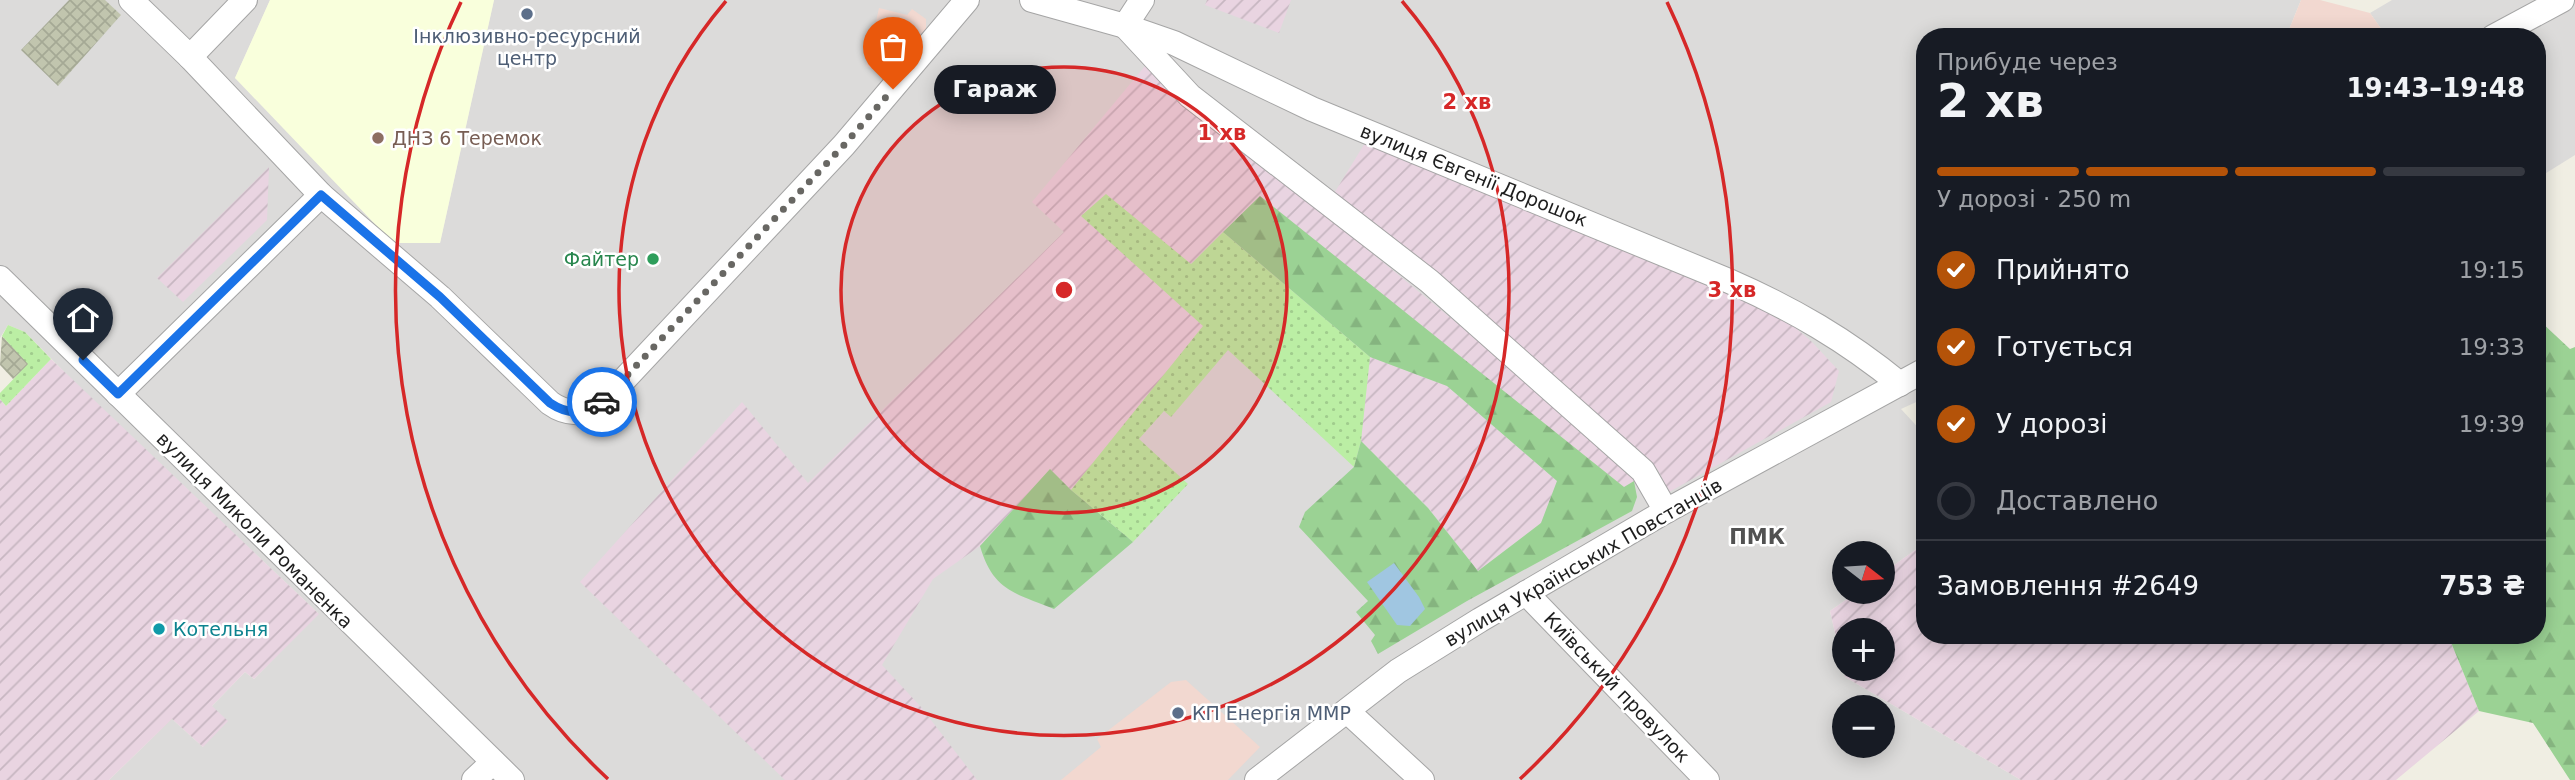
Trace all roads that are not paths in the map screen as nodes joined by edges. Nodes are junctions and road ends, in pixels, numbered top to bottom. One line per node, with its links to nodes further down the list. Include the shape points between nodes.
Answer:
1 (131, 0): 9 (street)
2 (245, 0): 9 (street)
3 (967, 0): 10 (street, via 844,145 604,401 586,411 566,412 550,403 440,297)
4 (1032, 0): 7 (street, вулиця Євгенії Дорошок)
5 (1142, 0): 7 (street)
6 (2562, 0): 8 (street)
7 (1125, 26): 13 (street, вулиця Євгенії Дорошок, via 1174,43 1312,109 1761,295 1824,328); 15 (street, via 1190,96 1429,281 1643,471)
8 (2510, 28)
9 (190, 57): 10 (street)
10 (321, 195): 14 (street)
11 (5, 292): 14 (street, вулиця Миколи Романенка)
12 (1916, 375): 13 (street, вулиця Українських Повстанців)
13 (1900, 384): 15 (street, вулиця Українських Повстанців)
14 (118, 394): 18 (street, вулиця Миколи Романенка)
15 (1666, 511): 16 (street, вулиця Українських Повстанців)
16 (1527, 593): 17 (street, вулиця Українських Повстанців, via 1398,671); 23 (street, Київський провулок)
17 (1347, 711): 21 (street, вулиця Українських Повстанців); 22 (street)
18 (492, 762): 19 (street); 20 (street, вулиця Миколи Романенка)
19 (474, 780)
20 (512, 780)
21 (1257, 780)
22 (1422, 780)
23 (1707, 780)

